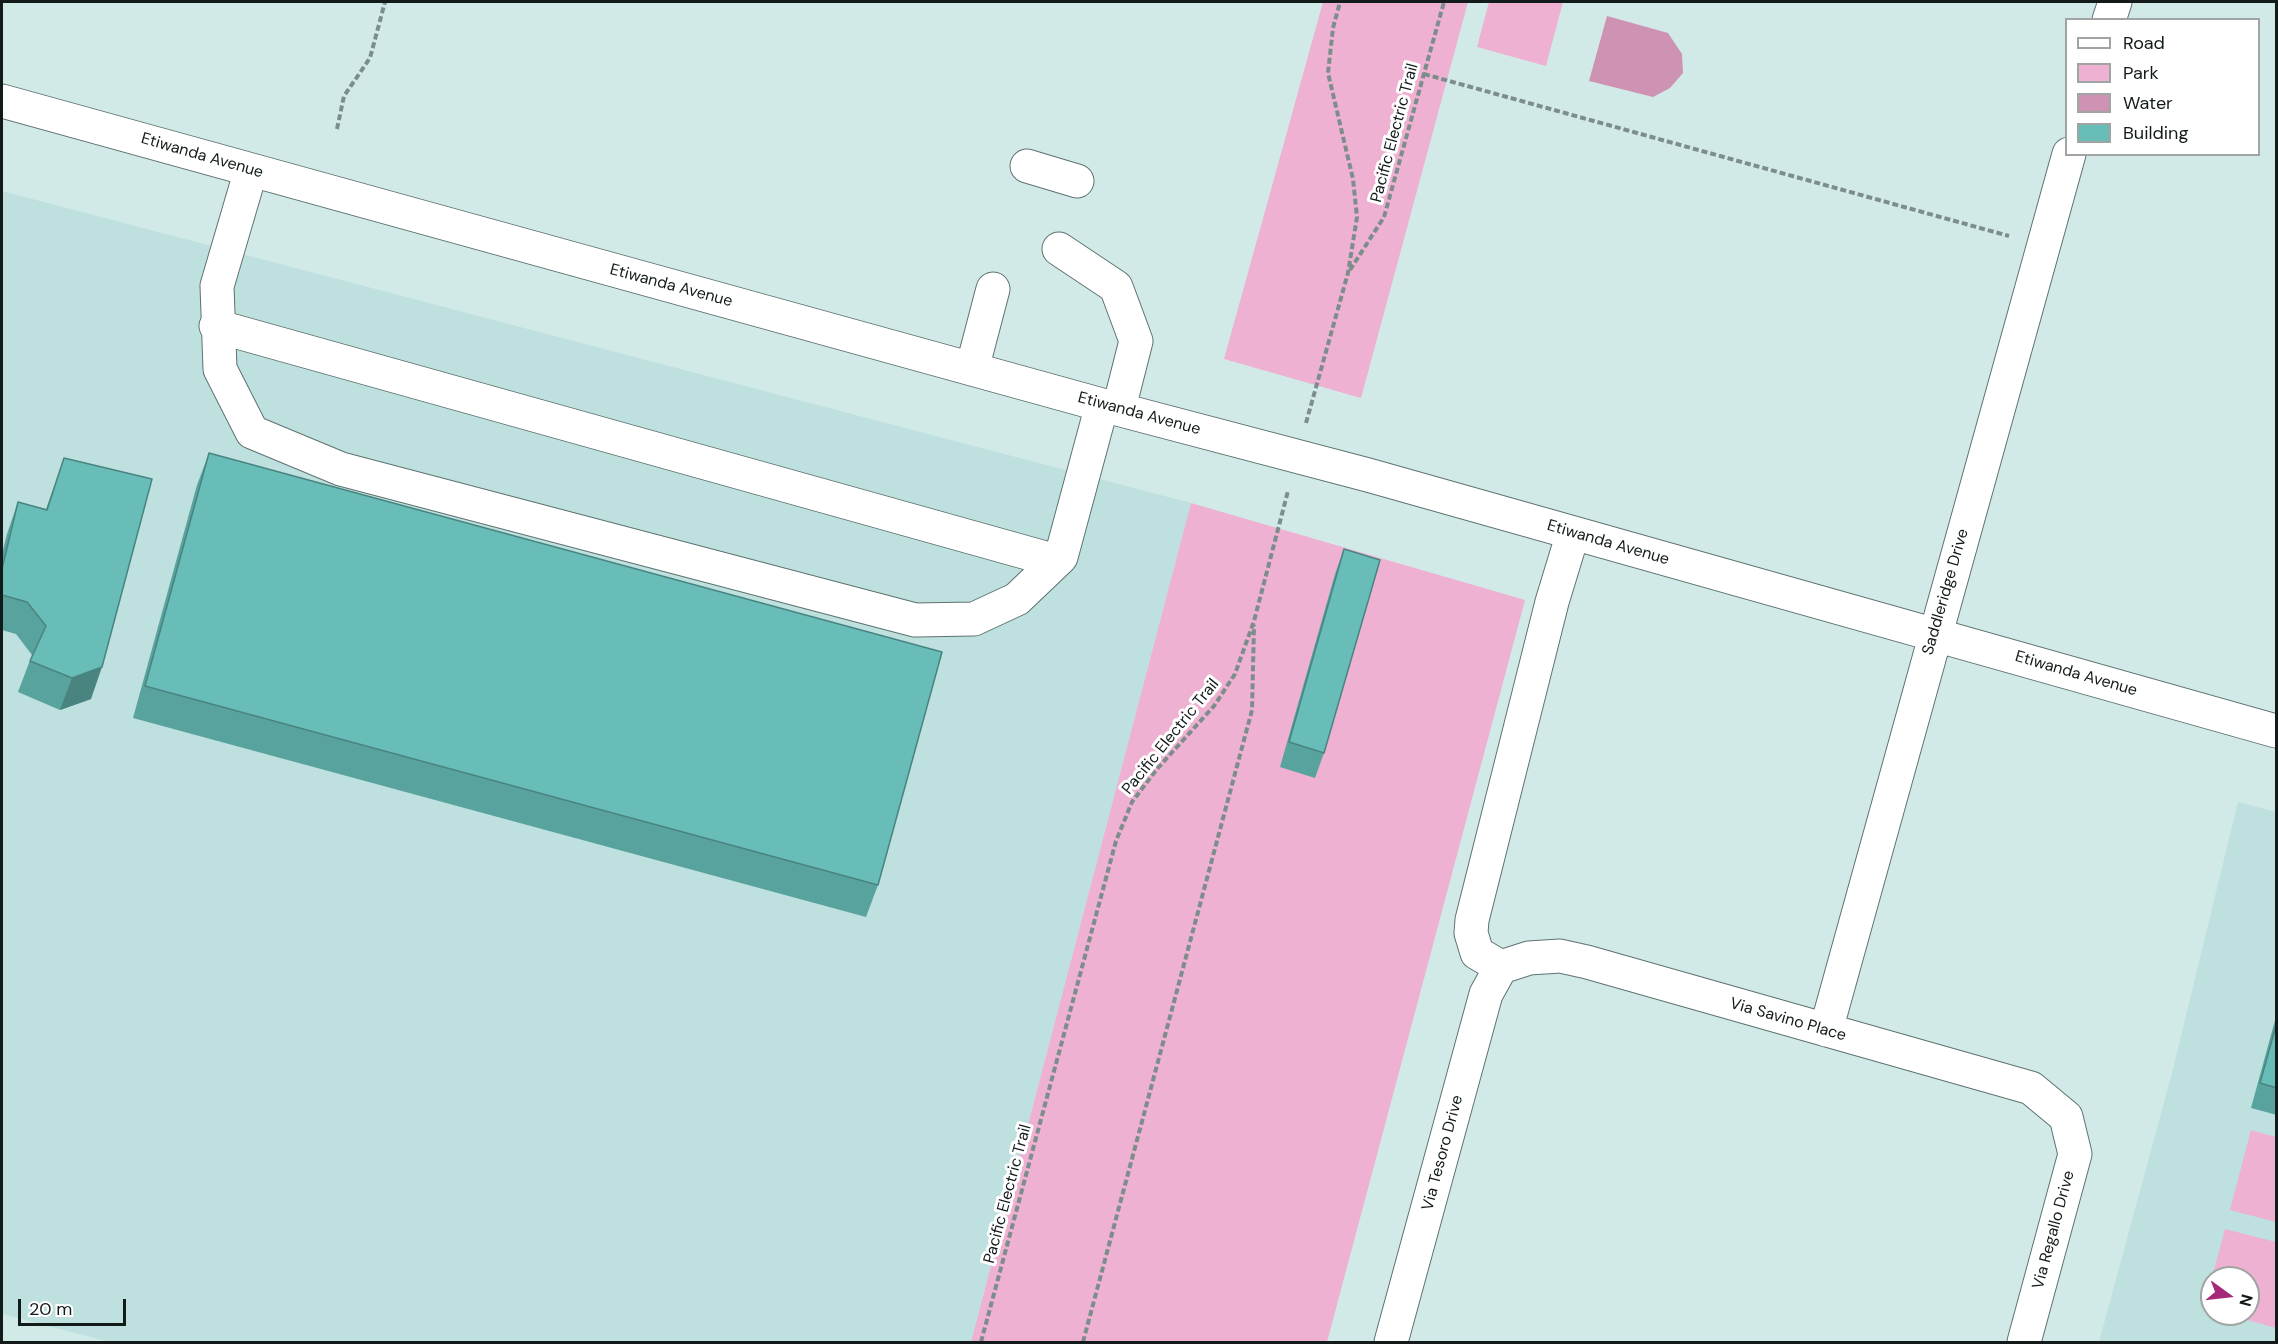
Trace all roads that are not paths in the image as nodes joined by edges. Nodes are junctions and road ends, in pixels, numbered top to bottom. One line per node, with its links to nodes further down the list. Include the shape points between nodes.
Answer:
1 (2115, 2): 2 (street)
2 (2110, 18)
3 (2, 100): 6 (street, Etiwanda Avenue)
4 (2068, 156): 15 (street, Saddleridge Drive)
5 (1027, 166): 7 (street)
6 (251, 170): 10 (street, via 217,286); 11 (street, Etiwanda Avenue)
7 (1077, 181)
8 (1059, 249): 12 (street, via 1116,287 1136,341)
9 (993, 289): 11 (street)
10 (216, 327): 14 (street); 14 (street, via 220,369 252,432 341,469 915,620 974,619 1017,599)
11 (972, 369): 12 (street, Etiwanda Avenue)
12 (1111, 406): 13 (street, Etiwanda Avenue); 14 (street, via 1061,557)
13 (1573, 533): 15 (street, Etiwanda Avenue); 17 (street, via 1472,920 1477,953)
14 (1056, 561)
15 (1935, 635): 16 (street, Etiwanda Avenue); 18 (street, Saddleridge Drive)
16 (2277, 731)
17 (1501, 967): 18 (street, Via Savino Place, via 1529,958 1560,956); 20 (street, Via Tesoro Drive, via 1486,994)
18 (1826, 1030): 19 (street, Via Savino Place, via 2031,1088)
19 (2066, 1117): 21 (street, Via Regallo Drive, via 2075,1154)
20 (1391, 1342)
21 (2024, 1342)

